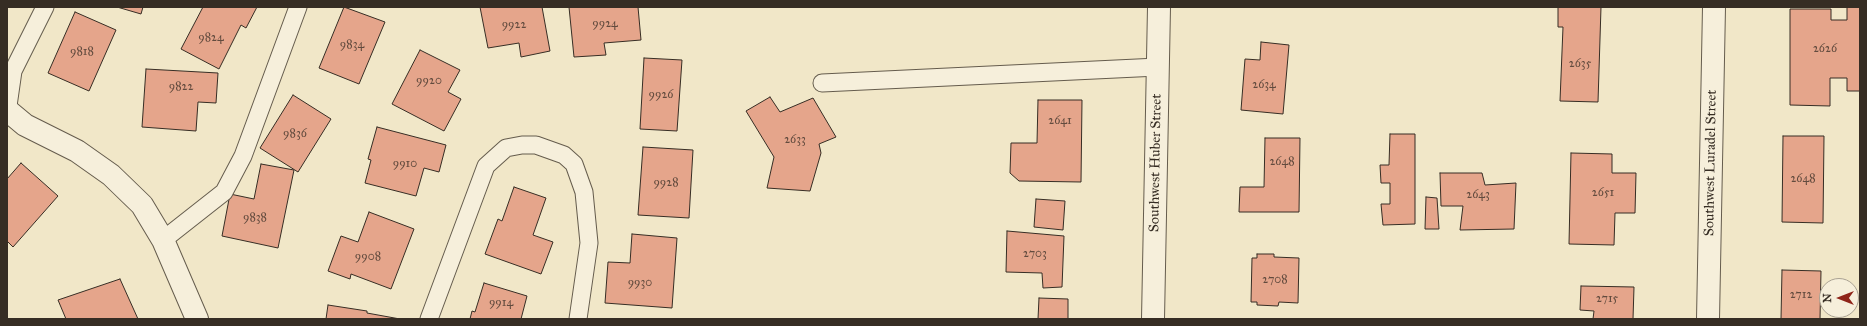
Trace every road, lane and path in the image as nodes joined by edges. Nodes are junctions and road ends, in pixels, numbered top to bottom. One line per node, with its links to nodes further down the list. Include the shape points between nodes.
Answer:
1 (45, 7): 7 (lane, via 14,71)
2 (298, 7): 8 (lane, via 243,156 224,192)
3 (1159, 7): 5 (street, Southwest Huber Street)
4 (1714, 7): 13 (street, Southwest Luradel Street)
5 (1158, 67): 6 (lane); 12 (street, Southwest Huber Street)
6 (822, 83)
7 (7, 111): 8 (street, via 25,125 76,151 112,175 142,205)
8 (163, 240): 9 (street)
9 (197, 319)
10 (429, 319): 11 (lane, via 486,166 506,148 522,145 536,145 564,155 574,164 584,192 590,243)
11 (578, 319)
12 (1153, 319)
13 (1708, 319)

